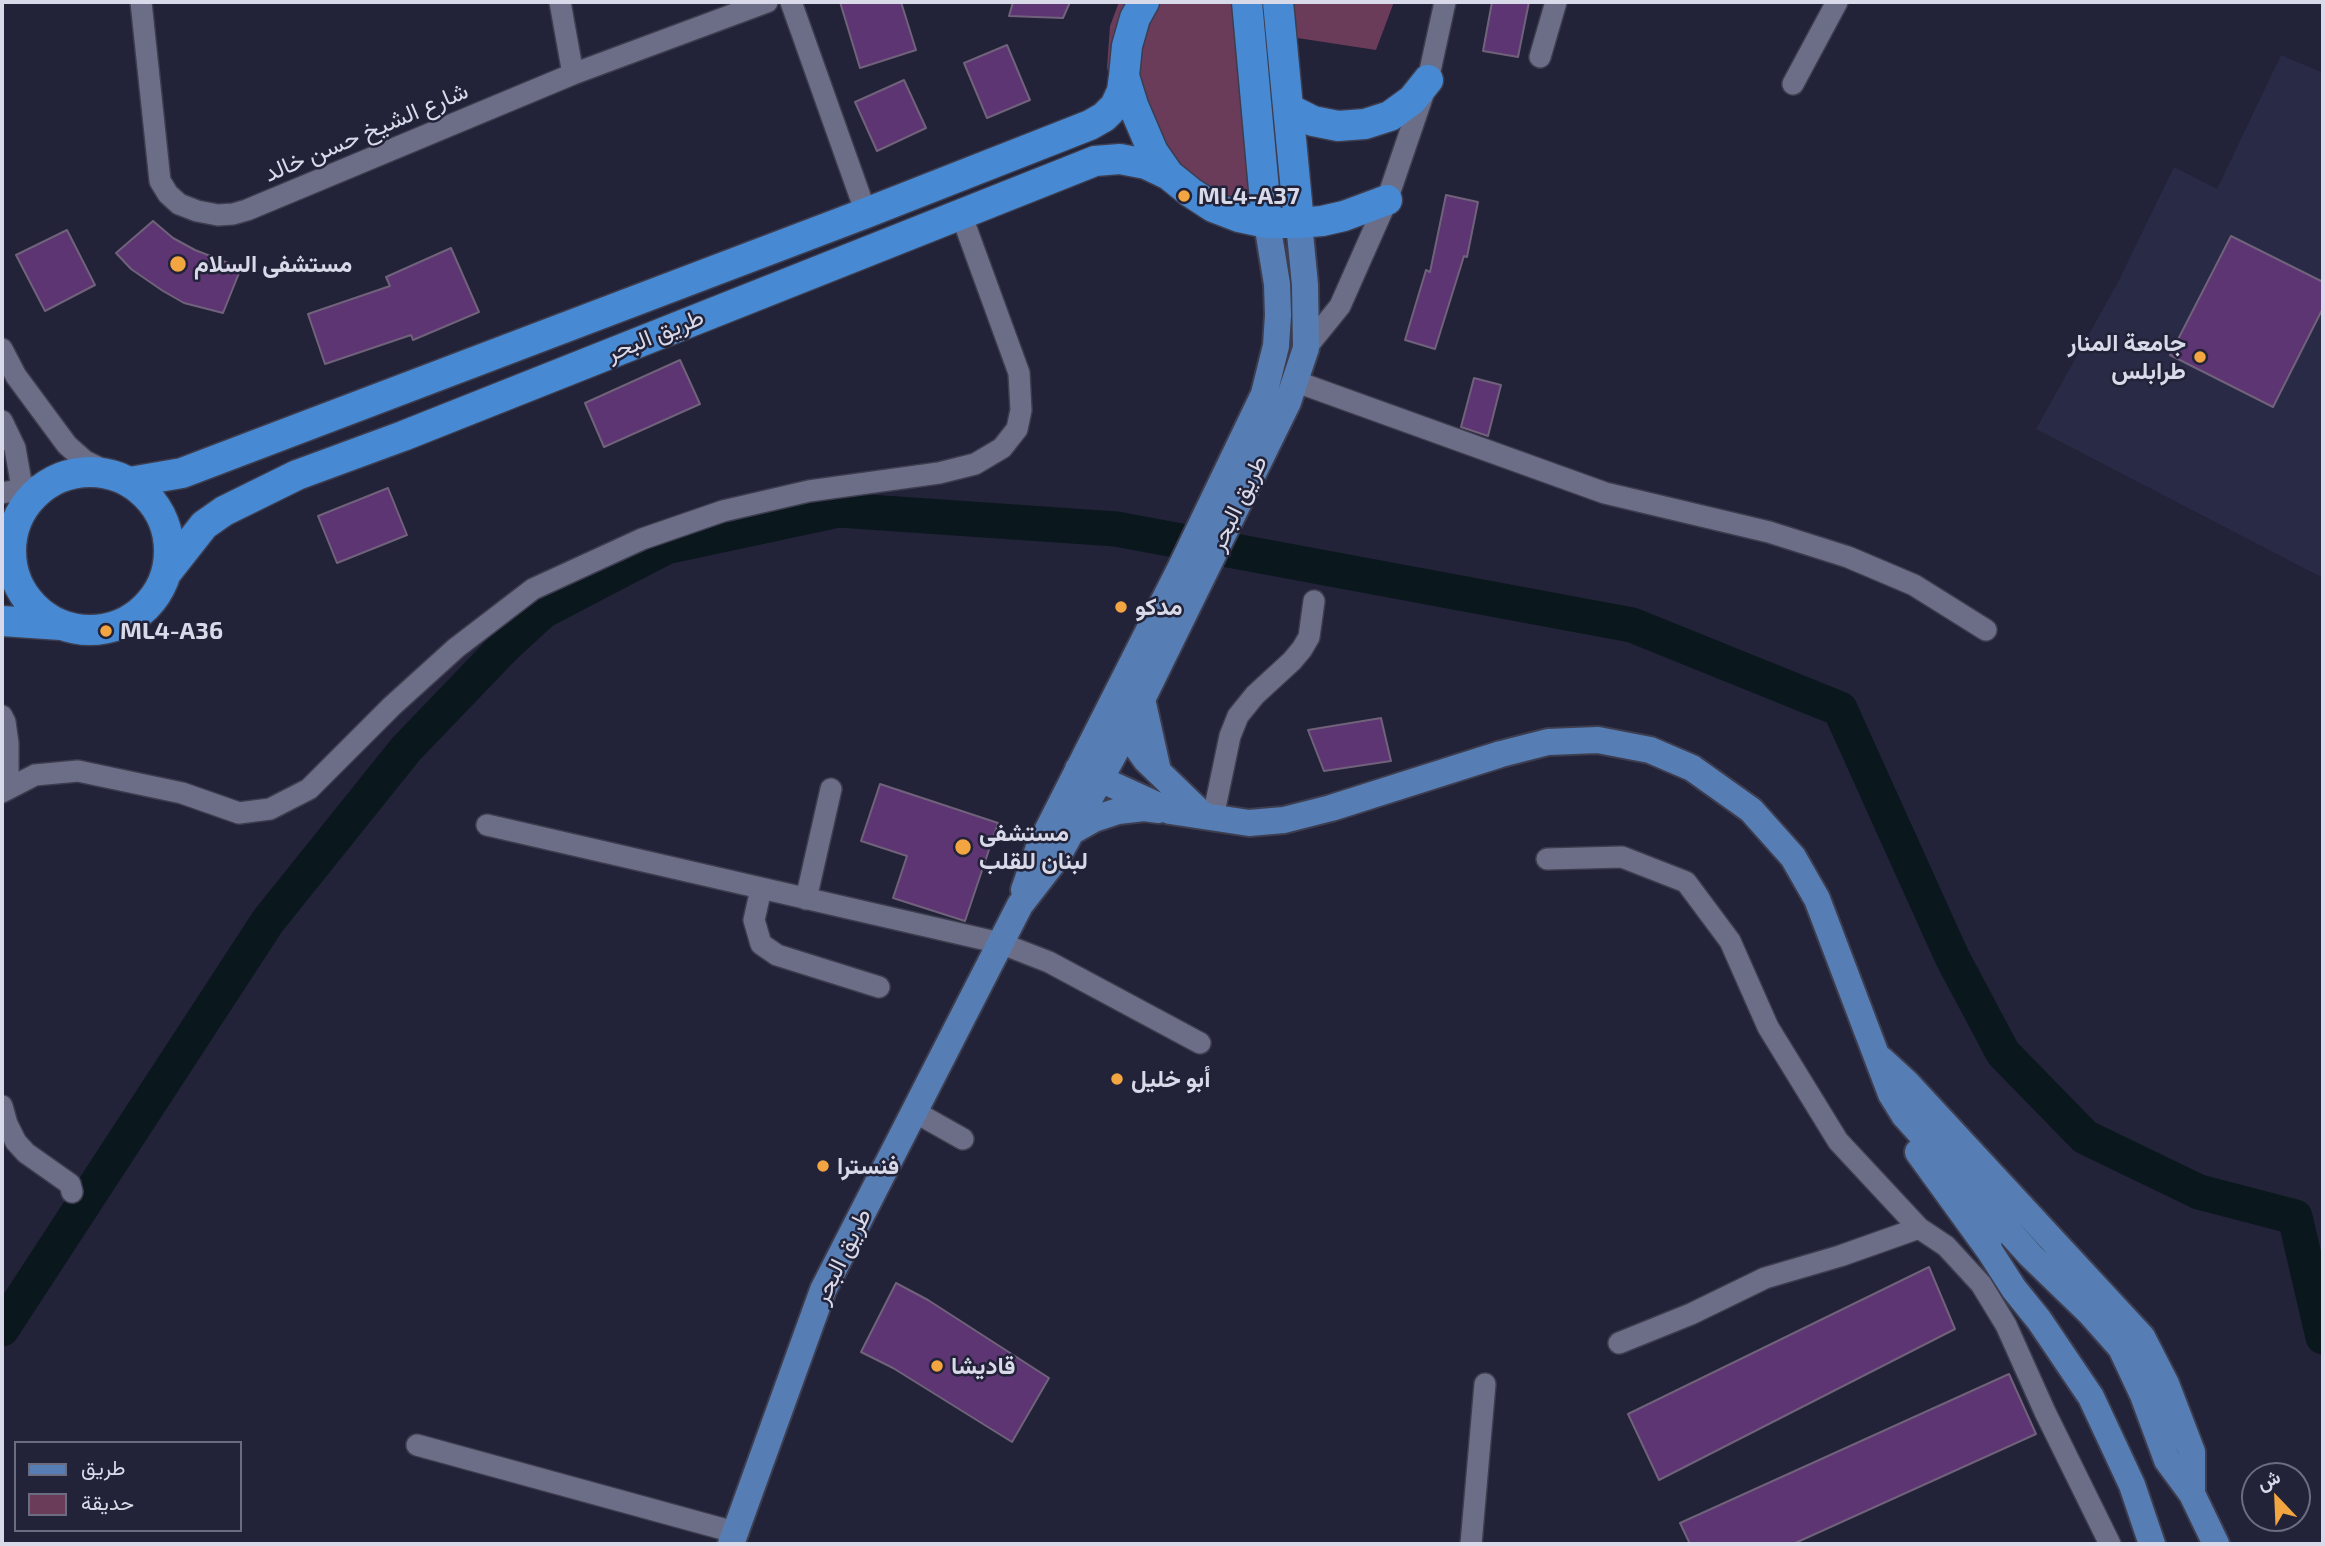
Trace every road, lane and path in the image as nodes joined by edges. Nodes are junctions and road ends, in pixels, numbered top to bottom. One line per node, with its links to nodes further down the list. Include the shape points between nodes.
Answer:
1 (141, 2): 12 (street, شارع الشيخ حسن خالد, via 160,181 179,204 209,214 247,210)
2 (560, 2): 12 (street)
3 (767, 2): 12 (street, شارع الشيخ حسن خالد)
4 (791, 2): 21 (street)
5 (1144, 2): 13 (highway, طريق البحر, via 1126,47)
6 (1247, 2): 19 (highway)
7 (1278, 2): 16 (highway, طريق البحر)
8 (1446, 2): 14 (street)
9 (1556, 2): 11 (street)
10 (1837, 2): 15 (street)
11 (1540, 57)
12 (573, 74)
13 (1124, 76): 17 (highway, طريق البحر, via 1153,152); 21 (highway, طريق البحر, via 1115,106 1090,125)
14 (1428, 80): 16 (highway, via 1412,100 1390,116 1365,124 1326,124); 20 (street)
15 (1793, 84)
16 (1289, 109): 18 (highway, طريق البحر)
17 (1169, 175): 22 (highway, طريق البحر, via 1121,159 1095,161); 23 (highway, طريق البحر, via 1213,207)
18 (1296, 188): 19 (highway); 24 (highway, طريق البحر)
19 (1264, 193): 23 (highway)
20 (1387, 201): 24 (highway, via 1344,216); 25 (street, via 1340,306)
21 (866, 213): 29 (highway, طريق البحر, via 183,473)
22 (961, 214): 32 (highway, طريق البحر, via 297,475 224,510 204,525); 43 (street, via 1019,373 1017,429 1002,447 975,464 809,491 723,511 642,539 533,589 456,648 309,789 270,809 239,813 182,793 78,771 35,775)
23 (1266, 223): 24 (highway); 31 (main road, طريق البحر, via 1277,295 1276,346 1254,417)
24 (1299, 223): 25 (main road, طريق البحر)
25 (1306, 348): 27 (main road, طريق البحر)
26 (2, 349): 29 (street, via 16,376 67,445 85,461)
27 (1297, 382): 31 (main road, طريق البحر); 36 (street, via 1605,493 1769,532 1847,557 1914,584)
28 (2, 421): 30 (street, via 15,449)
29 (124, 480): 30 (highway, via 98,472 73,474); 32 (highway, via 142,491 166,527)
30 (17, 511): 35 (highway, via 13,570 23,594 41,613)
31 (1201, 552): 37 (main road, طريق البحر); 41 (main road, طريق البحر)
32 (167, 572): 35 (highway, via 156,595 138,614 115,626 89,630)
33 (1314, 601): 45 (street, via 1309,637 1302,649 1238,716)
34 (2, 621): 35 (highway)
35 (63, 625)
36 (1986, 630)
37 (1142, 699): 39 (main road, طريق البحر); 40 (main road)
38 (2, 716): 43 (street, via 8,743)
39 (1126, 732): 40 (main road); 41 (main road, طريق البحر)
40 (1159, 772): 45 (main road)
41 (1089, 774): 44 (main road); 47 (main road, طريق البحر); 51 (main road, طريق البحر, via 1039,847)
42 (831, 789): 50 (street)
43 (5, 790)
44 (1170, 810): 45 (main road); 47 (main road, via 1118,811)
45 (1208, 816): 55 (main road, via 1249,823 1284,820 1548,742 1598,740 1650,750 1692,768 1751,810 1793,857 1817,899)
46 (487, 825): 49 (street)
47 (1071, 832): 51 (main road, طريق البحر)
48 (1547, 859): 62 (street, via 1622,857 1686,882 1730,941 1768,1027 1838,1142)
49 (761, 889): 50 (street); 53 (street, via 754,920 761,944 777,955)
50 (806, 899): 52 (street)
51 (1020, 905): 52 (main road, طريق البحر)
52 (1000, 943): 54 (street, via 1049,962); 57 (main road, طريق البحر)
53 (879, 987)
54 (1200, 1043)
55 (1878, 1056): 58 (main road); 61 (main road, via 1907,1083)
56 (2, 1107): 60 (street, via 16,1142 70,1184)
57 (915, 1112): 59 (street); 71 (main road, طريق البحر, via 823,1290)
58 (1904, 1115): 61 (main road); 64 (main road, via 1920,1155)
59 (963, 1139)
60 (72, 1192)
61 (2005, 1209): 63 (main road); 64 (main road, via 1987,1233); 65 (main road)
62 (1919, 1227): 67 (street, via 1765,1278); 73 (street, via 1946,1246 1981,1284 2006,1325)
63 (2040, 1228): 65 (main road); 70 (main road, via 2130,1322 2152,1353 2192,1452)
64 (1989, 1250): 66 (main road)
65 (2031, 1256): 66 (main road, via 2029,1283); 70 (main road, via 2120,1348 2167,1460)
66 (2039, 1320): 74 (main road, via 2091,1397 2132,1485)
67 (1619, 1343)
68 (1485, 1384): 72 (street)
69 (417, 1445): 71 (street)
70 (2192, 1494): 75 (main road)
71 (732, 1538)
72 (1471, 1544)
73 (2110, 1544)
74 (2152, 1544)
75 (2216, 1544)

